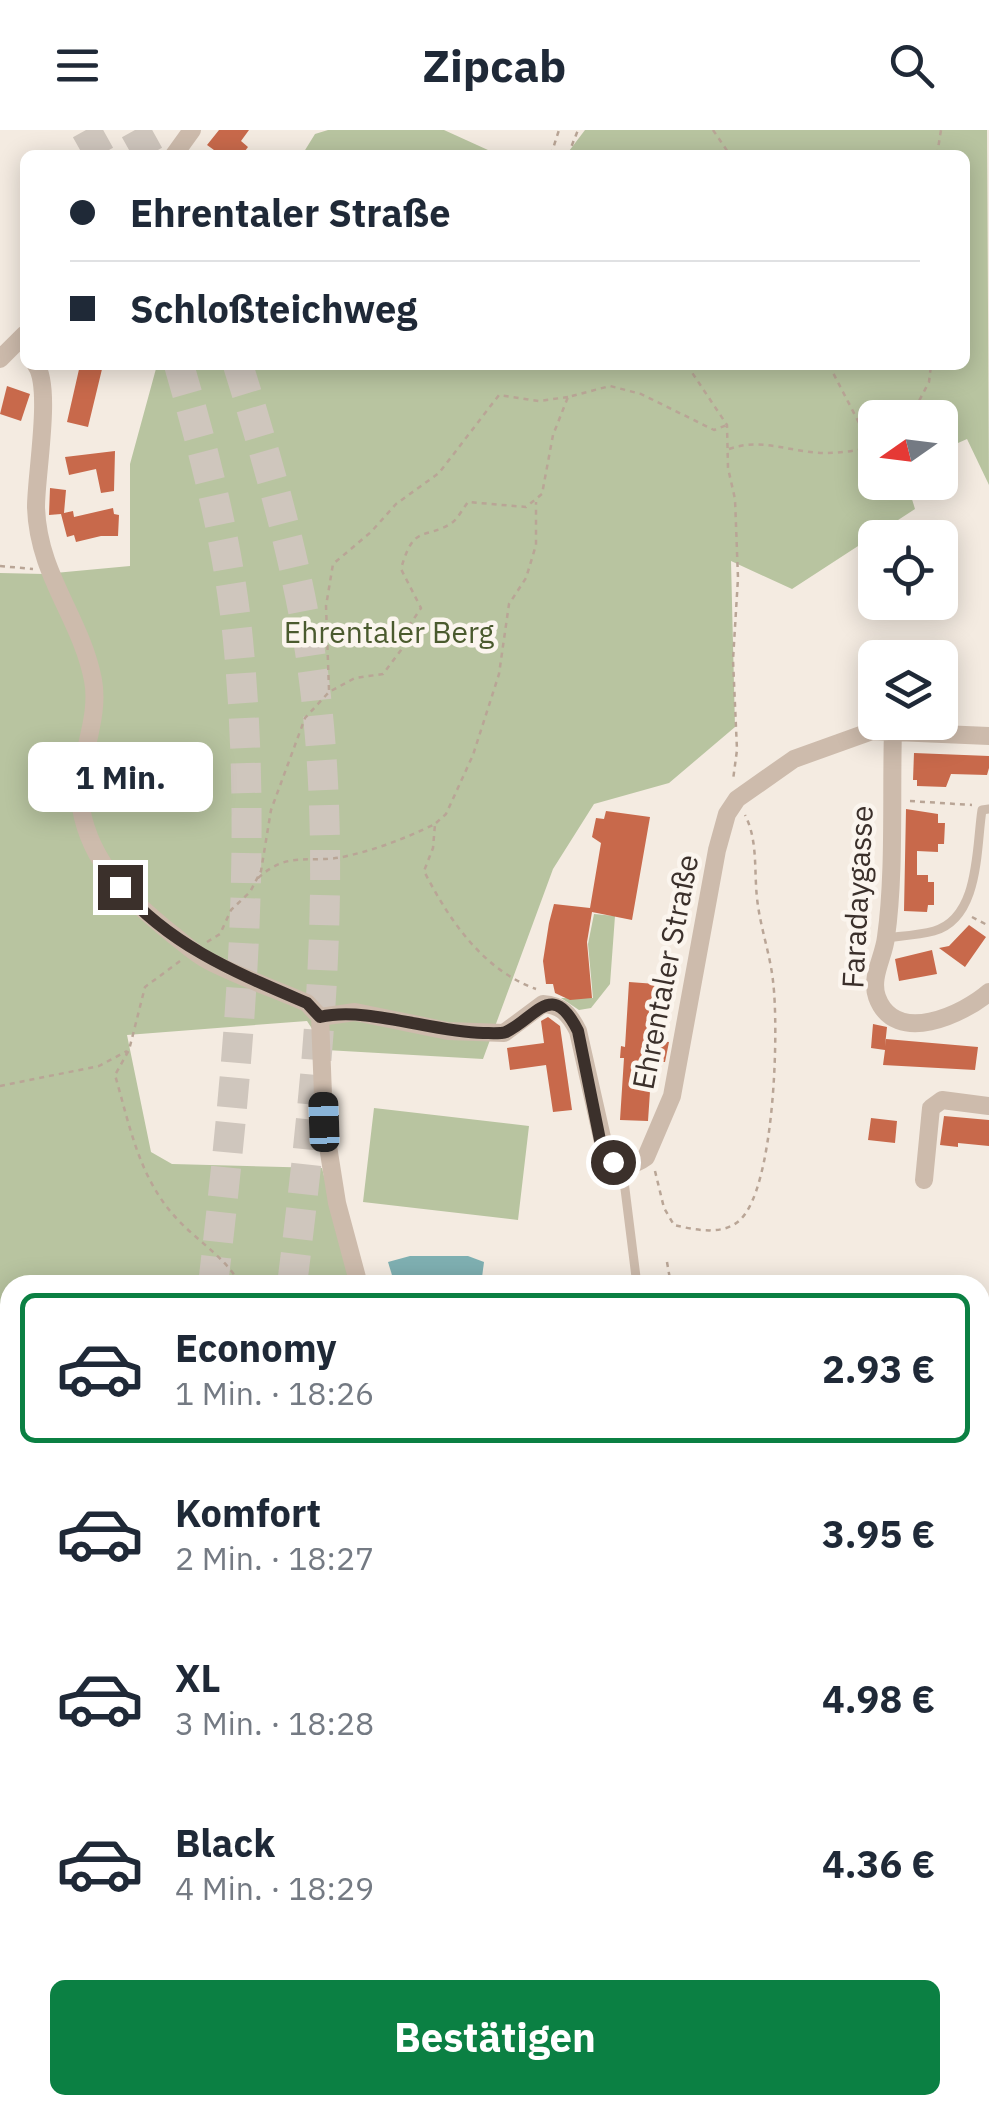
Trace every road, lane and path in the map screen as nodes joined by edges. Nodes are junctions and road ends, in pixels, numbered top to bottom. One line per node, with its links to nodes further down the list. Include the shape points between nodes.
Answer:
1 (38, 370): 13 (street, via 44,391 37,526)
2 (690, 370): 8 (path)
3 (831, 370): 7 (path)
4 (930, 370): 6 (path)
5 (568, 397): 8 (path, via 610,386 642,394 714,430); 11 (path); 14 (path, via 499,394 439,473 333,564 326,606)
6 (920, 400)
7 (858, 420)
8 (727, 425): 10 (path)
9 (858, 449): 10 (path, via 824,453 743,444)
10 (728, 450): 19 (path, via 738,578)
11 (536, 498): 14 (path, via 526,507 468,502 453,522 422,532 406,551 402,569 421,608 404,646 382,674); 22 (path, via 536,545 509,604 499,674 473,756)
12 (0, 566): 13 (path)
13 (46, 568): 27 (street, via 94,681 81,808 101,865 138,908)
14 (329, 692): 23 (path, via 305,718 270,810)
15 (989, 736): 17 (street)
16 (858, 737): 19 (street, via 794,759)
17 (958, 737)
18 (892, 740): 20 (street, Faradaygasse)
19 (736, 799): 35 (street, Ehrentaler Straße, via 718,850 672,1096); 35 (path, via 752,828 775,1009 768,1144 750,1209 736,1224 718,1229 674,1225)
20 (890, 799): 21 (path); 26 (street, Faradaygasse)
21 (986, 809): 24 (lane)
22 (435, 824): 23 (path, via 390,846 340,858 289,858); 28 (path, via 424,871 446,914 498,970)
23 (257, 879): 27 (path, via 220,934)
24 (962, 911): 25 (path); 26 (lane, via 934,931)
25 (989, 926)
26 (886, 938): 29 (street, Faradaygasse, via 875,989 889,1013 922,1023 956,1015)
27 (193, 951): 30 (street, via 307,1003); 32 (path, via 145,987)
28 (536, 990)
29 (982, 998): 31 (street)
30 (320, 1017): 36 (street, Ehrentaler Straße, via 355,1012 448,1032 504,1033 543,1004 556,1004 578,1031 600,1140); 40 (street, via 324,1122)
31 (989, 1020)
32 (129, 1050): 33 (path, via 99,1066); 39 (path, via 114,1075 148,1181)
33 (0, 1086)
34 (989, 1106): 37 (street, via 935,1103)
35 (651, 1145): 36 (street, via 639,1162)
36 (622, 1165): 41 (lane)
37 (924, 1180)
38 (668, 1262): 42 (path)
39 (235, 1275)
40 (356, 1275)
41 (636, 1275)
42 (670, 1275)

